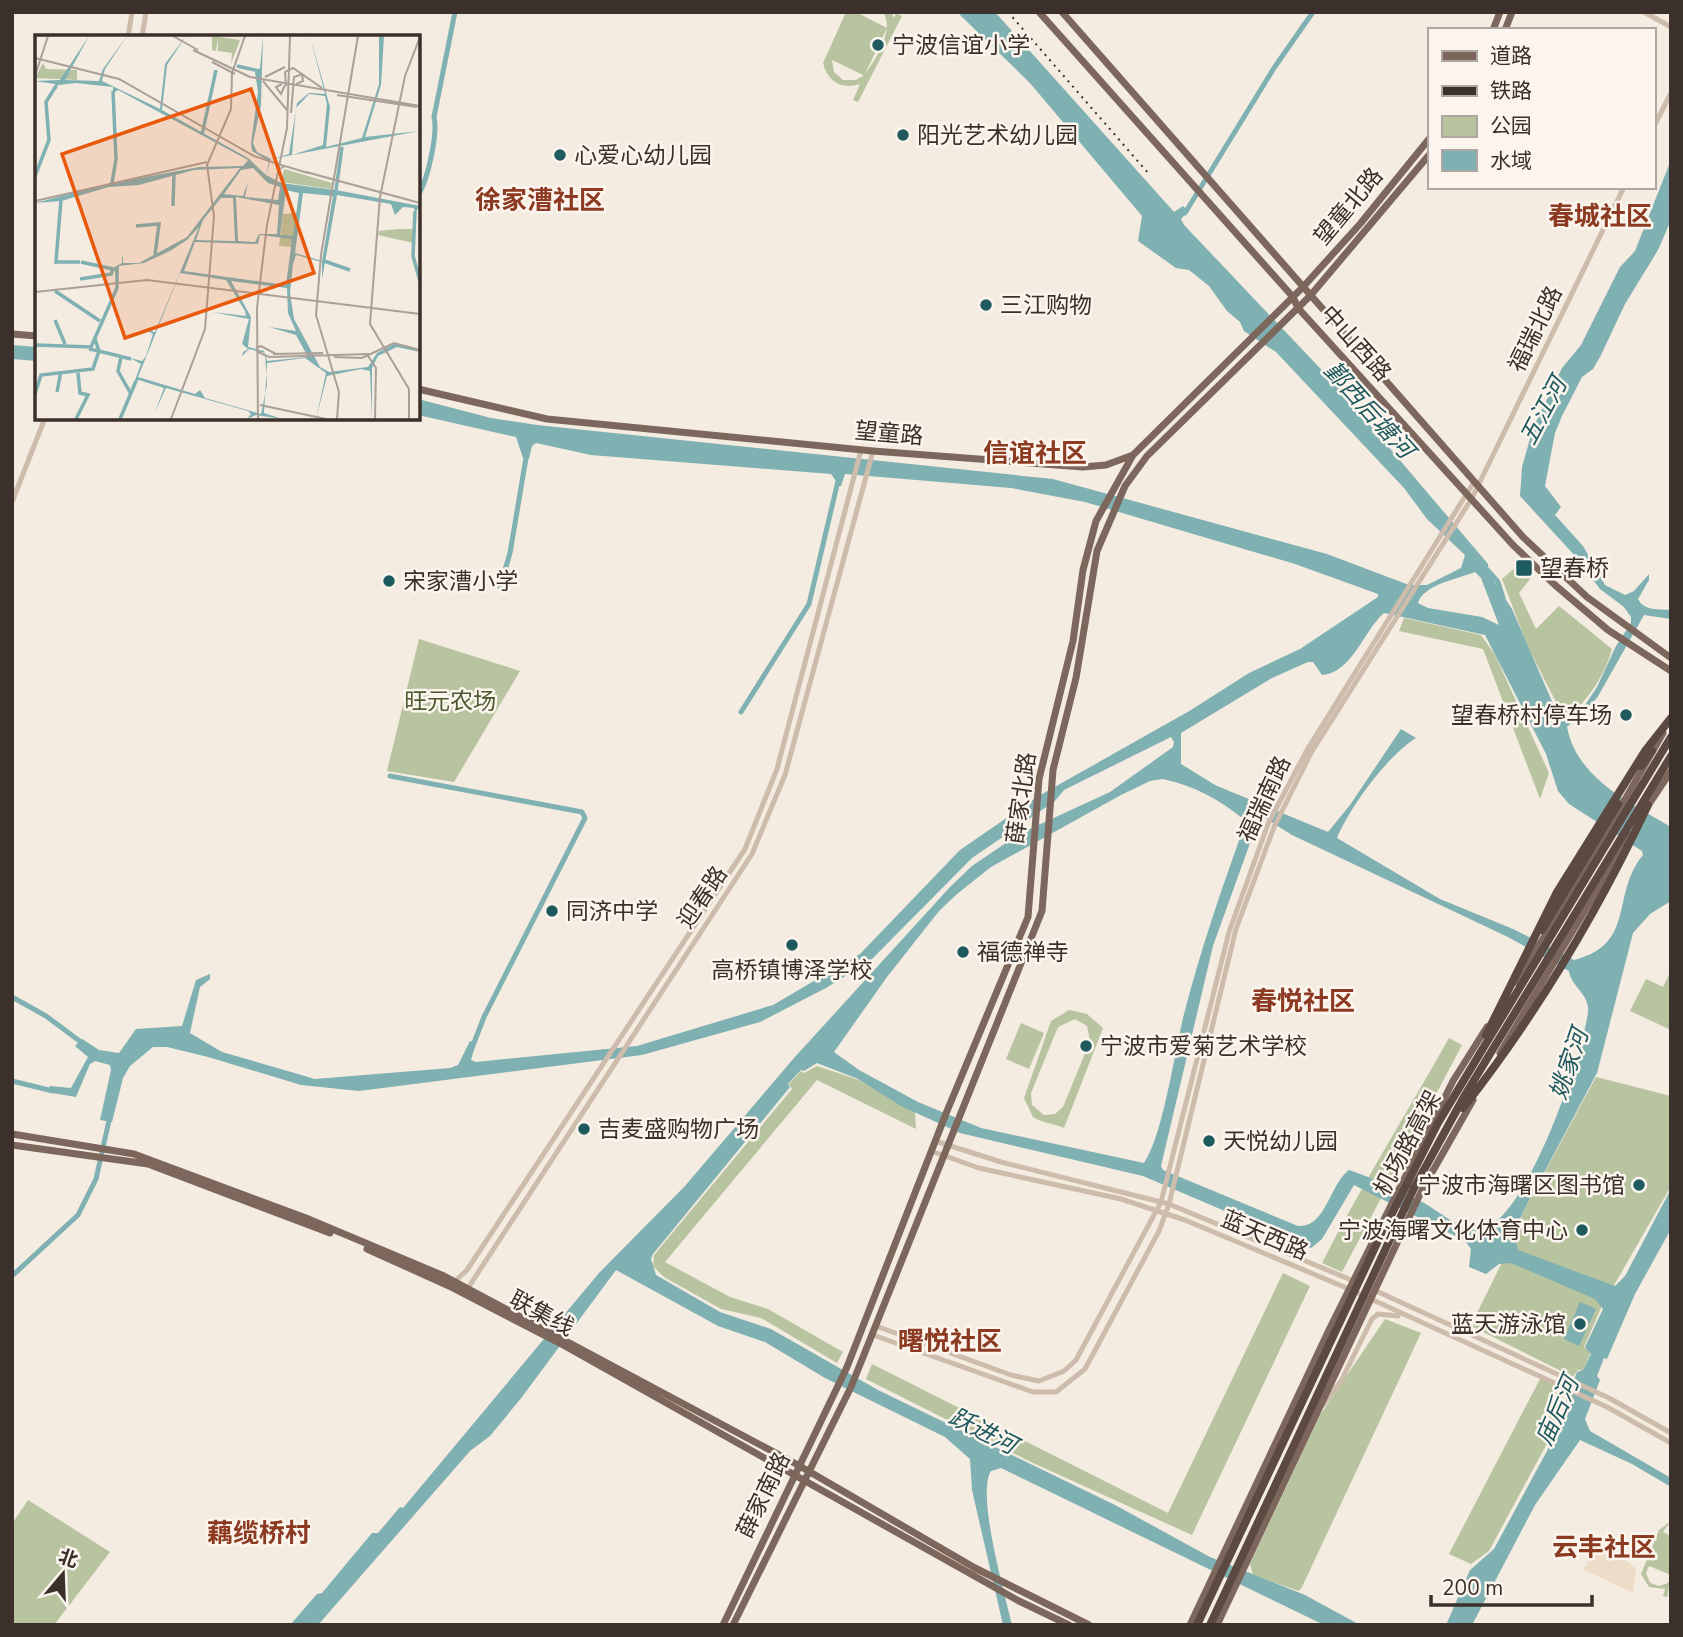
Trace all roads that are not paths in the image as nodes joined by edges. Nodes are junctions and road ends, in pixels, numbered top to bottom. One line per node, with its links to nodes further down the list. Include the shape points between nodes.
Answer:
1 (132, 12): 9 (street)
2 (146, 12): 10 (street)
3 (1040, 12): 18 (main road, 中山西路)
4 (1062, 12): 16 (main road, 中山西路)
5 (1513, 12): 8 (main road)
6 (1644, 12): 7 (street)
7 (1671, 27)
8 (1506, 28)
9 (128, 35)
10 (142, 35)
11 (1671, 93): 12 (street)
12 (1655, 124)
13 (1428, 140): 16 (main road, 望童北路)
14 (1428, 156): 17 (main road, 望童北路)
15 (1623, 189): 27 (street, 福瑞北路)
16 (1303, 287): 17 (main road, 中山西路); 18 (main road, 望童北路)
17 (1310, 296): 19 (main road, 望童北路); 27 (main road, 中山西路)
18 (1293, 297): 19 (main road, 中山西路); 26 (main road, 望童路)
19 (1298, 308): 28 (main road, 中山西路); 46 (main road, 薛家北路, via 1137,468 1097,551 1076,678 1051,782 1042,911)
20 (12, 334): 21 (main road)
21 (35, 336)
22 (420, 389): 24 (main road, 望童路, via 547,419)
23 (44, 420): 29 (street)
24 (861, 450): 25 (main road, 望童路); 55 (street, 迎春路, via 777,769 745,849 467,1270)
25 (873, 451): 26 (main road, 望童路, via 1083,467); 57 (street, 迎春路, via 785,775 757,843)
26 (1133, 455): 44 (main road, 薛家北路, via 1103,508 1085,558 1073,641 1038,790 1028,917)
27 (1476, 484): 28 (street, 福瑞南路); 32 (main road, 中山西路, via 1523,537 1587,597)
28 (1470, 496): 30 (street, 福瑞南路); 30 (street, 福瑞南路, via 1458,508); 33 (main road, 中山西路, via 1555,585 1608,630)
29 (12, 502)
30 (1440, 543): 31 (street, 福瑞南路); 31 (street, 福瑞南路)
31 (1394, 618): 49 (street, 福瑞南路, via 1271,826 1236,929)
32 (1671, 658)
33 (1671, 671)
34 (1671, 719): 36 (main road); 40 (highway, via 1645,751 1557,892)
35 (1671, 737): 41 (highway, 机场路高架)
36 (1652, 751): 40 (highway, via 1550,920); 54 (main road, via 1546,936 1453,1081)
37 (1671, 756): 42 (highway, 机场路高架)
38 (1671, 771): 39 (main road)
39 (1649, 804): 42 (highway, via 1577,941 1490,1074); 58 (main road, via 1421,1193)
40 (1532, 942): 41 (highway)
41 (1476, 1059): 76 (highway, 机场路高架, via 1378,1241)
42 (1446, 1129): 77 (highway, 机场路高架, via 1414,1188)
43 (12, 1134): 55 (main road, 联集线, via 134,1154 306,1218)
44 (935, 1141): 46 (street, 蓝天西路); 47 (main road)
45 (12, 1144): 55 (main road, 联集线, via 148,1164)
46 (947, 1146): 48 (main road); 50 (street, 蓝天西路)
47 (931, 1152): 48 (street, 蓝天西路); 67 (main road, 薛家南路, via 847,1367)
48 (943, 1156): 52 (street, 蓝天西路); 61 (main road)
49 (1173, 1168): 50 (street); 51 (street)
50 (1161, 1202): 51 (street, 蓝天西路); 52 (street)
51 (1169, 1204): 53 (street); 54 (street, 蓝天西路)
52 (1158, 1211): 53 (street, 蓝天西路); 61 (street, via 1076,1360 1052,1378 1039,1381 1011,1375)
53 (1166, 1213): 56 (street, 蓝天西路); 62 (street, via 1085,1369 1056,1392 1016,1389)
54 (1353, 1281): 56 (main road); 58 (street, 蓝天西路)
55 (452, 1284): 57 (main road, 联集线)
56 (1349, 1289): 59 (street, 蓝天西路); 75 (main road)
57 (466, 1291): 63 (main road, 联集线)
58 (1376, 1291): 59 (main road); 65 (street, 蓝天西路, via 1609,1398)
59 (1372, 1301): 60 (street, 蓝天西路); 64 (main road)
60 (1406, 1317): 64 (street, via 1378,1314 1371,1319 1341,1381); 66 (street, 蓝天西路, via 1597,1403)
61 (876, 1326): 62 (main road)
62 (873, 1335): 68 (main road, 薛家南路)
63 (567, 1343): 67 (main road, 联集线); 69 (main road, 联集线)
64 (1319, 1410): 78 (main road)
65 (1671, 1433)
66 (1671, 1443)
67 (798, 1465): 68 (main road, 联集线); 69 (main road, 薛家南路)
68 (808, 1471): 70 (main road, 薛家南路); 74 (main road, 联集线, via 987,1575)
69 (793, 1474): 70 (main road, 联集线); 71 (main road, 薛家南路)
70 (803, 1480): 72 (main road, 薛家南路); 73 (main road, 联集线)
71 (723, 1625)
72 (733, 1625)
73 (1069, 1625)
74 (1089, 1625)
75 (1190, 1625)
76 (1197, 1625)
77 (1210, 1625)
78 (1217, 1625)

